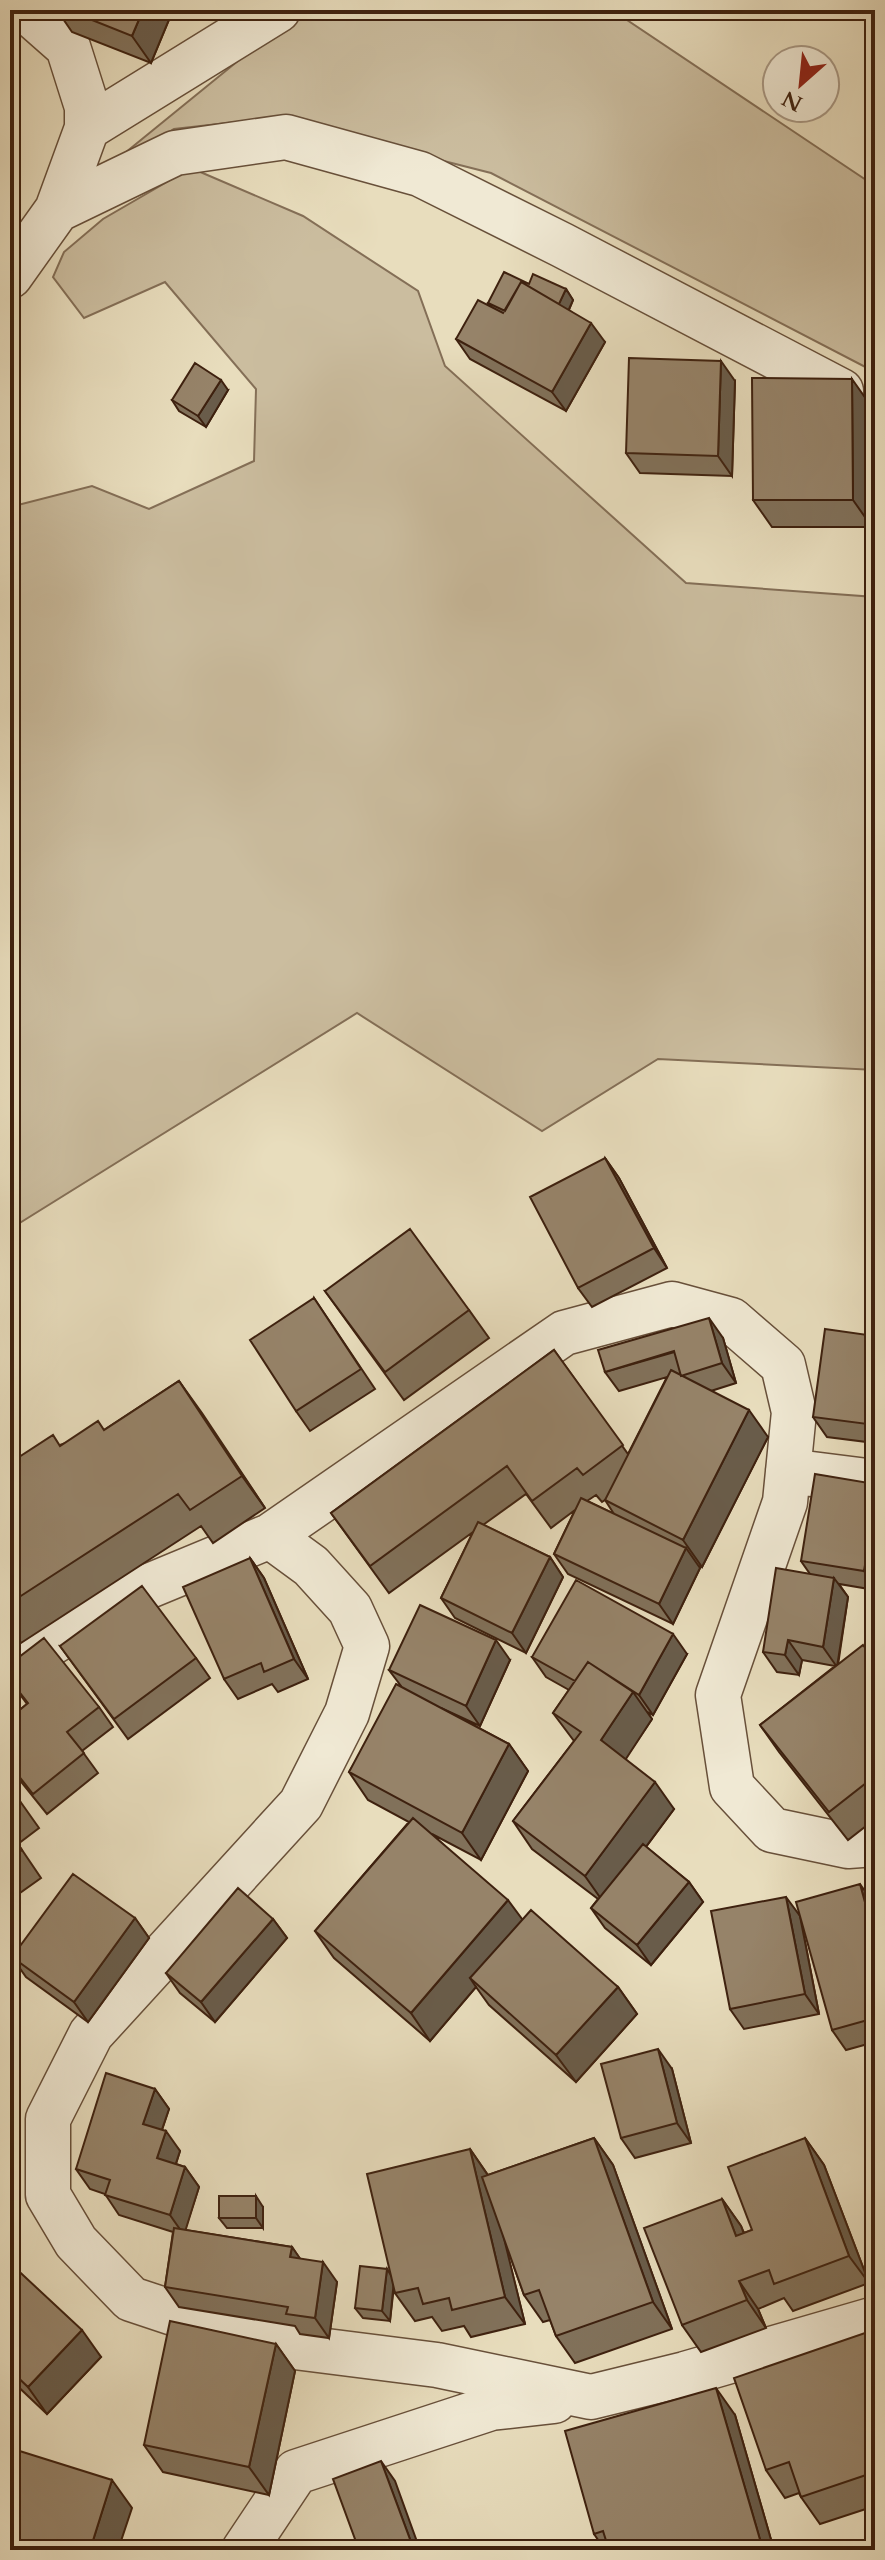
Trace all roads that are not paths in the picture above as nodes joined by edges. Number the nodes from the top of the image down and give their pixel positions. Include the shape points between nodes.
1 (26, 10) edge
2 (278, 10) edge
3 (87, 128) junction
4 (57, 210) junction
5 (10, 276) edge
6 (841, 391) edge
7 (788, 1471) junction
8 (875, 1482) edge
9 (270, 1536) junction
10 (10, 1668) edge
11 (875, 1844) edge
12 (875, 2319) edge
13 (591, 2397) junction
14 (244, 2550) edge

1 - 3 street via 68,47 87,107
2 - 3 street
3 - 4 street
4 - 5 street
4 - 6 street via 175,153 286,137 420,174
7 - 8 street
7 - 9 street via 794,1412 783,1365 731,1320 672,1304 564,1333
7 - 11 street via 785,1502 718,1695 732,1787 772,1830 848,1846
9 - 10 street via 137,1591
9 - 13 street via 311,1566 350,1609 367,1646 347,1713 301,1804 91,2034 48,2119 48,2195 76,2242 131,2299 263,2343 437,2365
12 - 13 street
13 - 14 street via 491,2408 296,2472

